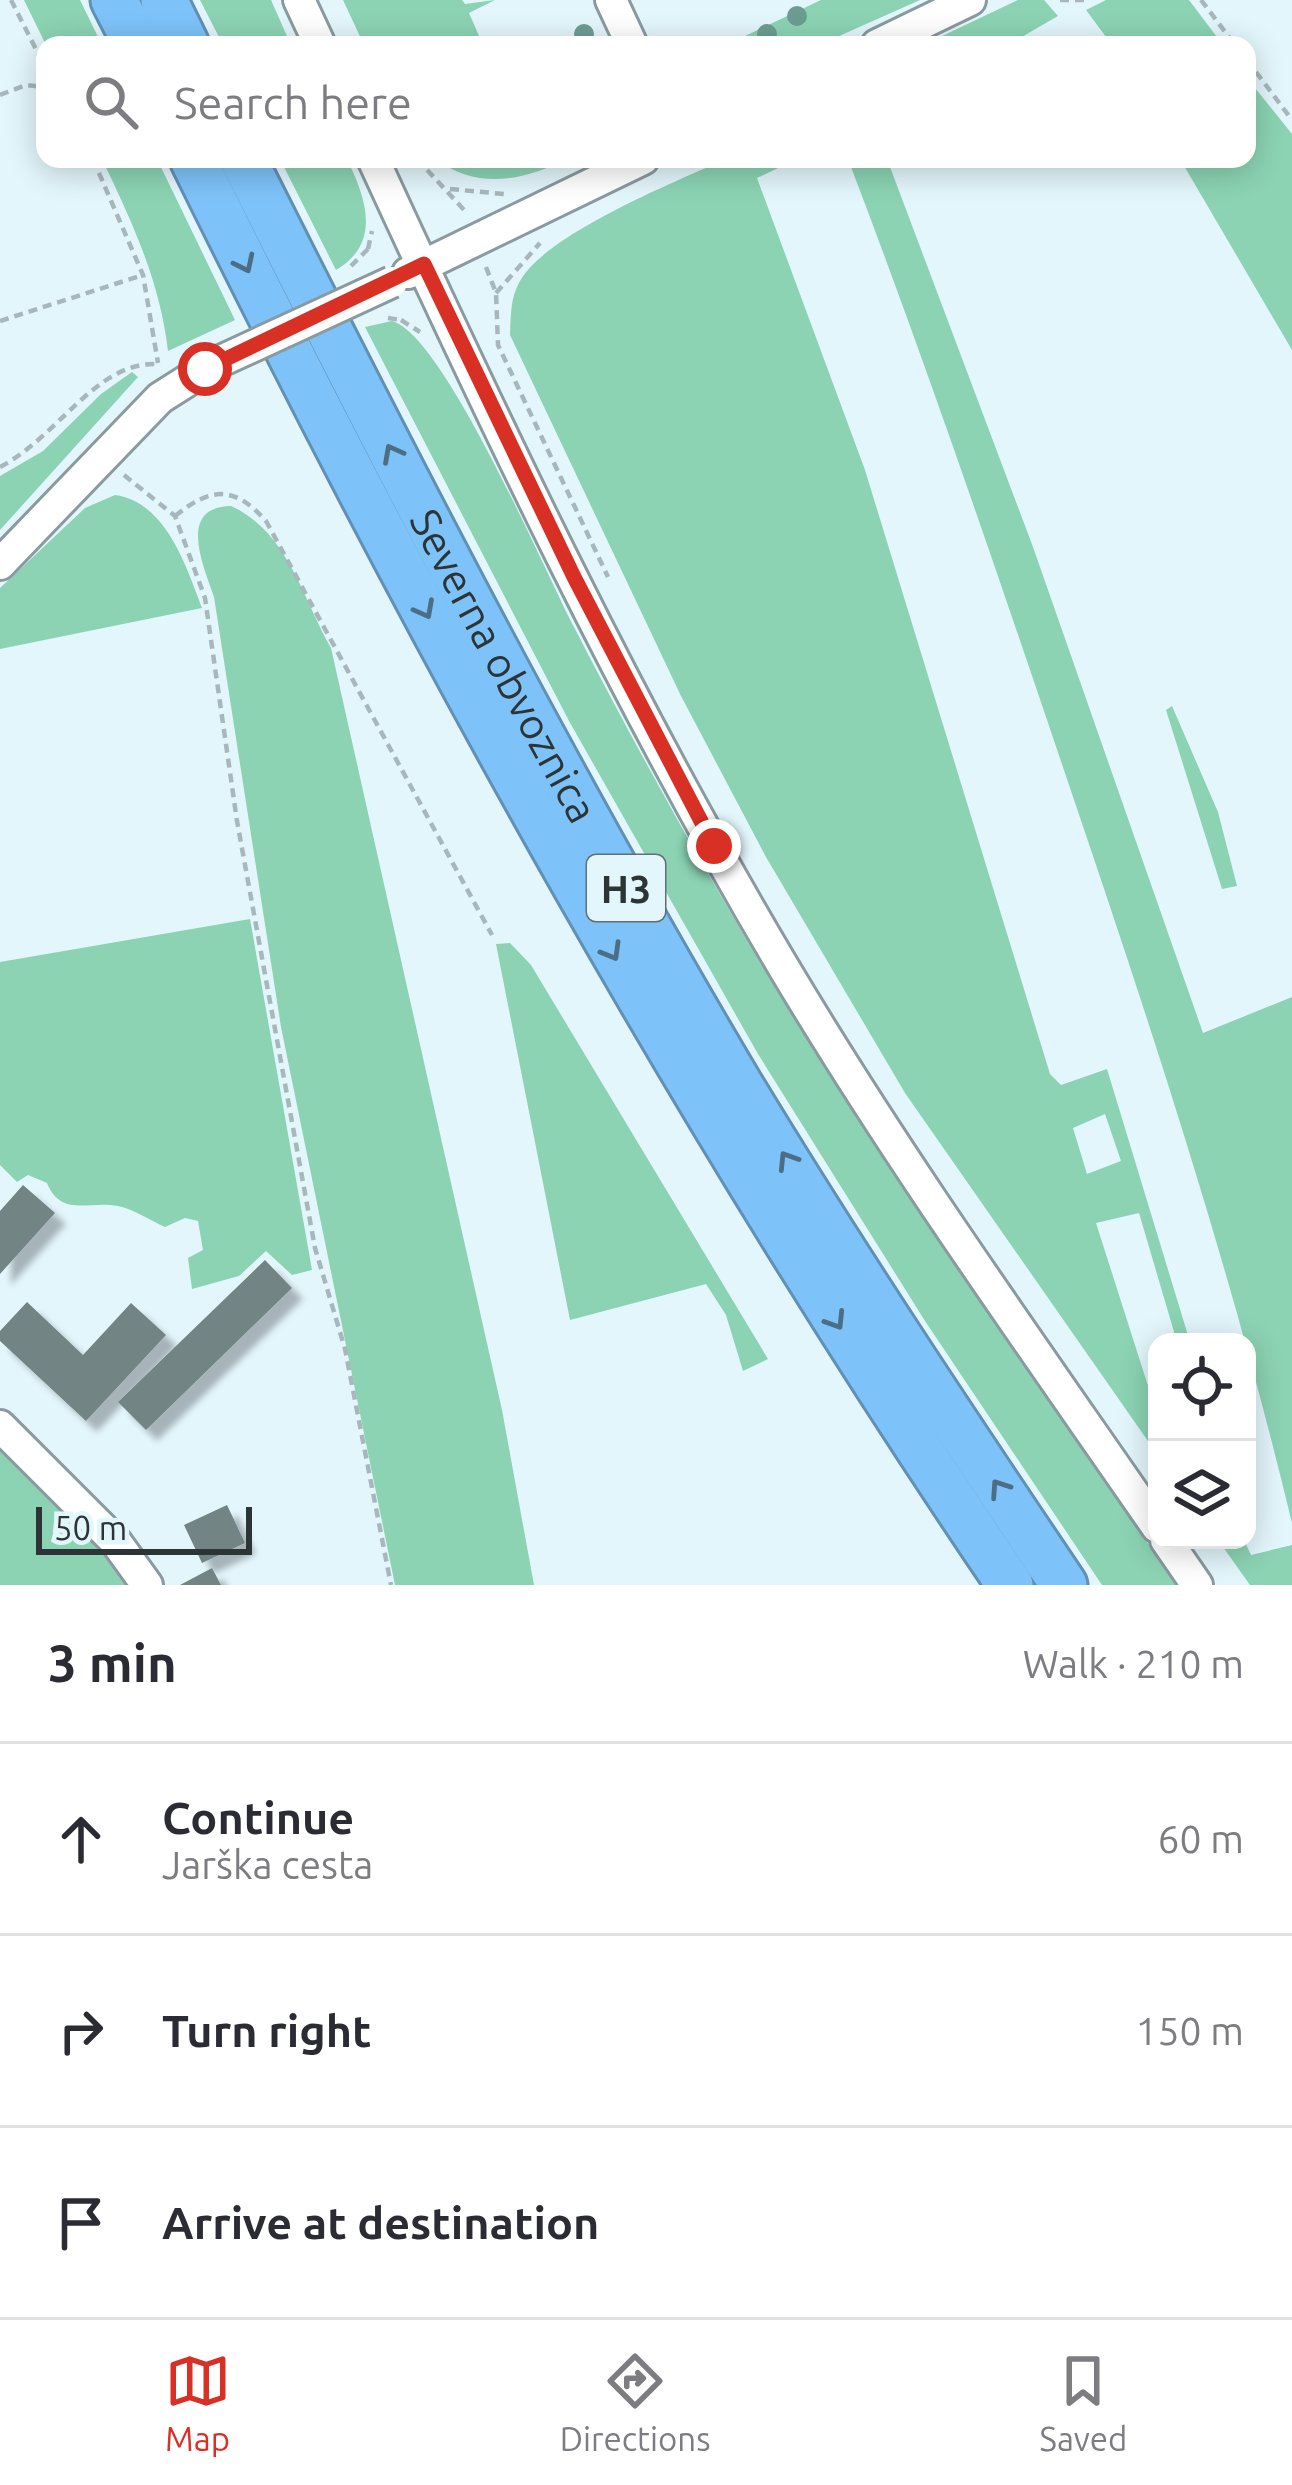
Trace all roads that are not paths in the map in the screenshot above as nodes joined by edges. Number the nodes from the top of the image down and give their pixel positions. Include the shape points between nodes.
1 (114, 0) edge
2 (164, 0) edge
3 (299, 0) edge
4 (611, 0) edge
5 (970, 0) edge
6 (132, 36) edge
7 (182, 36) edge
8 (316, 36) edge
9 (628, 36) edge
10 (896, 36) edge
11 (197, 168) edge
12 (248, 168) edge
13 (377, 168) edge
14 (625, 168) edge
15 (424, 264) junction
16 (0, 564) edge
17 (0, 1426) edge
18 (1148, 1514) edge
19 (1172, 1549) edge
20 (147, 1585) edge
21 (1010, 1585) edge
22 (1064, 1585) edge
23 (1196, 1585) edge

1 - 6 highway
2 - 7 highway
3 - 8 street
4 - 9 street
5 - 10 street
11 -> 21 highway, Severna obvoznica / H3 via 296,368 655,1028
22 -> 12 highway, Severna obvoznica / H3 via 872,1294 630,896
13 - 15 street
14 - 15 street
15 - 16 street, bridge via 173,386
15 - 18 street via 651,729 783,966 915,1176
17 - 20 street
19 - 23 street

